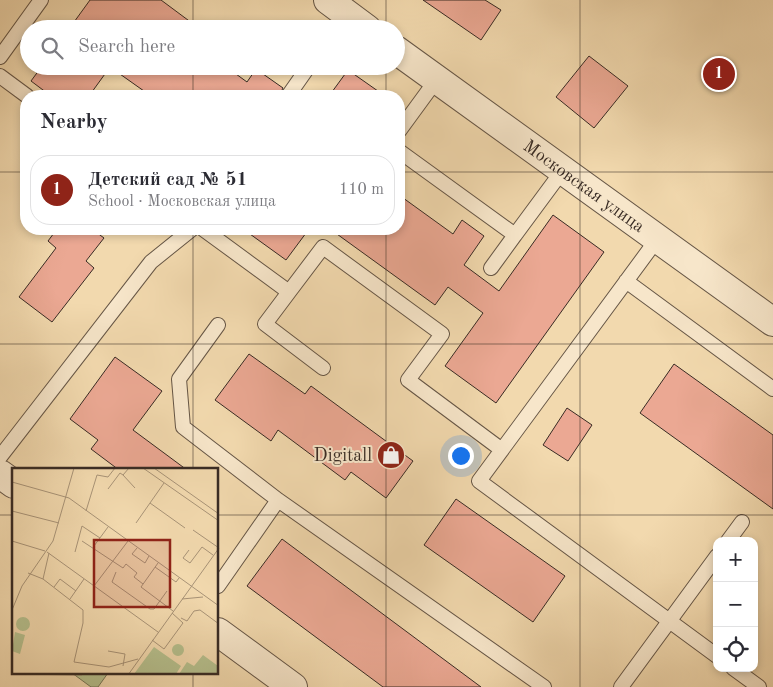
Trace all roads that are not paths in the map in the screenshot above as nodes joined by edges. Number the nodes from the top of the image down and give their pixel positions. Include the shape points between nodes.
1 (41, 0) edge
2 (336, 14) edge
3 (27, 20) edge
4 (349, 20) edge
5 (20, 29) edge
6 (405, 56) edge
7 (0, 57) edge
8 (303, 75) edge
9 (0, 76) edge
10 (437, 79) junction
11 (292, 90) edge
12 (20, 91) edge
13 (405, 123) edge
14 (405, 155) edge
15 (563, 170) junction
16 (185, 235) edge
17 (211, 235) edge
18 (515, 235) junction
19 (658, 238) junction
20 (491, 268) dead end
21 (626, 281) junction
22 (289, 292) junction
23 (773, 322) edge
24 (218, 325) dead end
25 (323, 368) dead end
26 (773, 389) edge
27 (502, 450) junction
28 (0, 457) edge
29 (0, 474) edge
30 (12, 483) edge
31 (278, 500) junction
32 (742, 522) dead end
33 (731, 537) edge
34 (713, 561) edge
35 (219, 585) edge
36 (669, 621) junction
37 (219, 633) edge
38 (713, 653) edge
39 (738, 672) edge
40 (293, 687) edge
41 (544, 687) edge
42 (621, 687) edge
43 (759, 687) edge

1 - 3 lane
2 - 4 street
5 - 7 lane
6 - 10 street, Московская улица
8 - 11 lane
9 - 12 lane
10 - 13 lane
10 - 15 street, Московская улица
14 - 18 lane
15 - 18 lane
15 - 19 street, Московская улица
16 - 28 lane via 151,262
17 - 22 lane
18 - 20 lane
19 - 21 lane
19 - 23 street, Московская улица
21 - 26 lane
21 - 27 lane
22 - 25 lane via 265,324
22 - 27 lane via 323,247 442,334 408,380
24 - 31 lane via 179,379 183,427
27 - 36 lane via 478,481
29 - 30 street
31 - 35 lane
31 - 41 lane
32 - 33 lane
34 - 36 lane
36 - 38 lane
36 - 42 lane
37 - 40 street
39 - 43 lane

